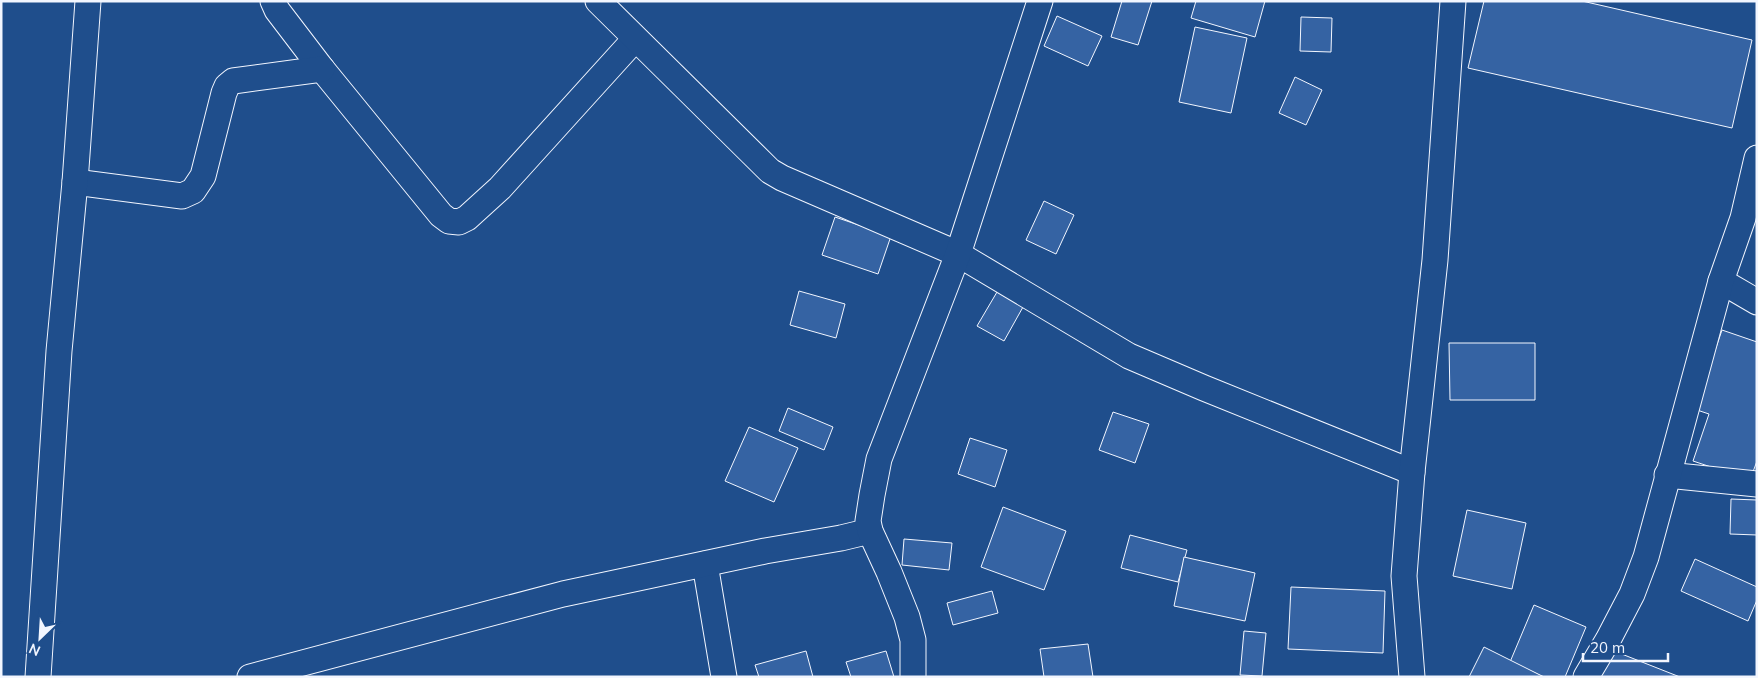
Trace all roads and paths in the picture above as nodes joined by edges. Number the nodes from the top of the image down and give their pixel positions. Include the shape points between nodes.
1 (88, 1) edge
2 (274, 1) edge
3 (598, 1) edge
4 (1040, 1) edge
5 (1453, 1) edge
6 (635, 39) junction
7 (322, 69) junction
8 (1757, 158) edge
9 (75, 182) junction
10 (958, 254) junction
11 (1721, 281) junction
12 (1757, 302) edge
13 (1412, 472) junction
14 (1667, 475) junction
15 (1757, 484) edge
16 (870, 531) junction
17 (705, 564) junction
18 (257, 676) edge
19 (38, 677) edge
20 (724, 677) edge
21 (913, 677) edge
22 (1412, 677) edge
23 (1586, 677) edge

1 - 9 street
2 - 7 street via 277,10
3 - 6 street
4 - 10 street
5 - 13 street via 1435,260
6 - 7 street via 500,188 468,218 459,222 449,221 441,215
6 - 10 street via 770,171
7 - 9 street via 233,81 227,86 204,176 193,191 182,196
8 - 11 street via 1743,218
9 - 19 street via 59,351
10 - 13 street via 1129,356
10 - 16 street via 879,459 869,512
11 - 12 street
11 - 14 street
13 - 22 street via 1404,576
14 - 15 street
14 - 23 street via 1646,557 1632,594
16 - 17 street
16 - 21 street via 907,617 913,640
17 - 18 street via 563,594
17 - 20 street

